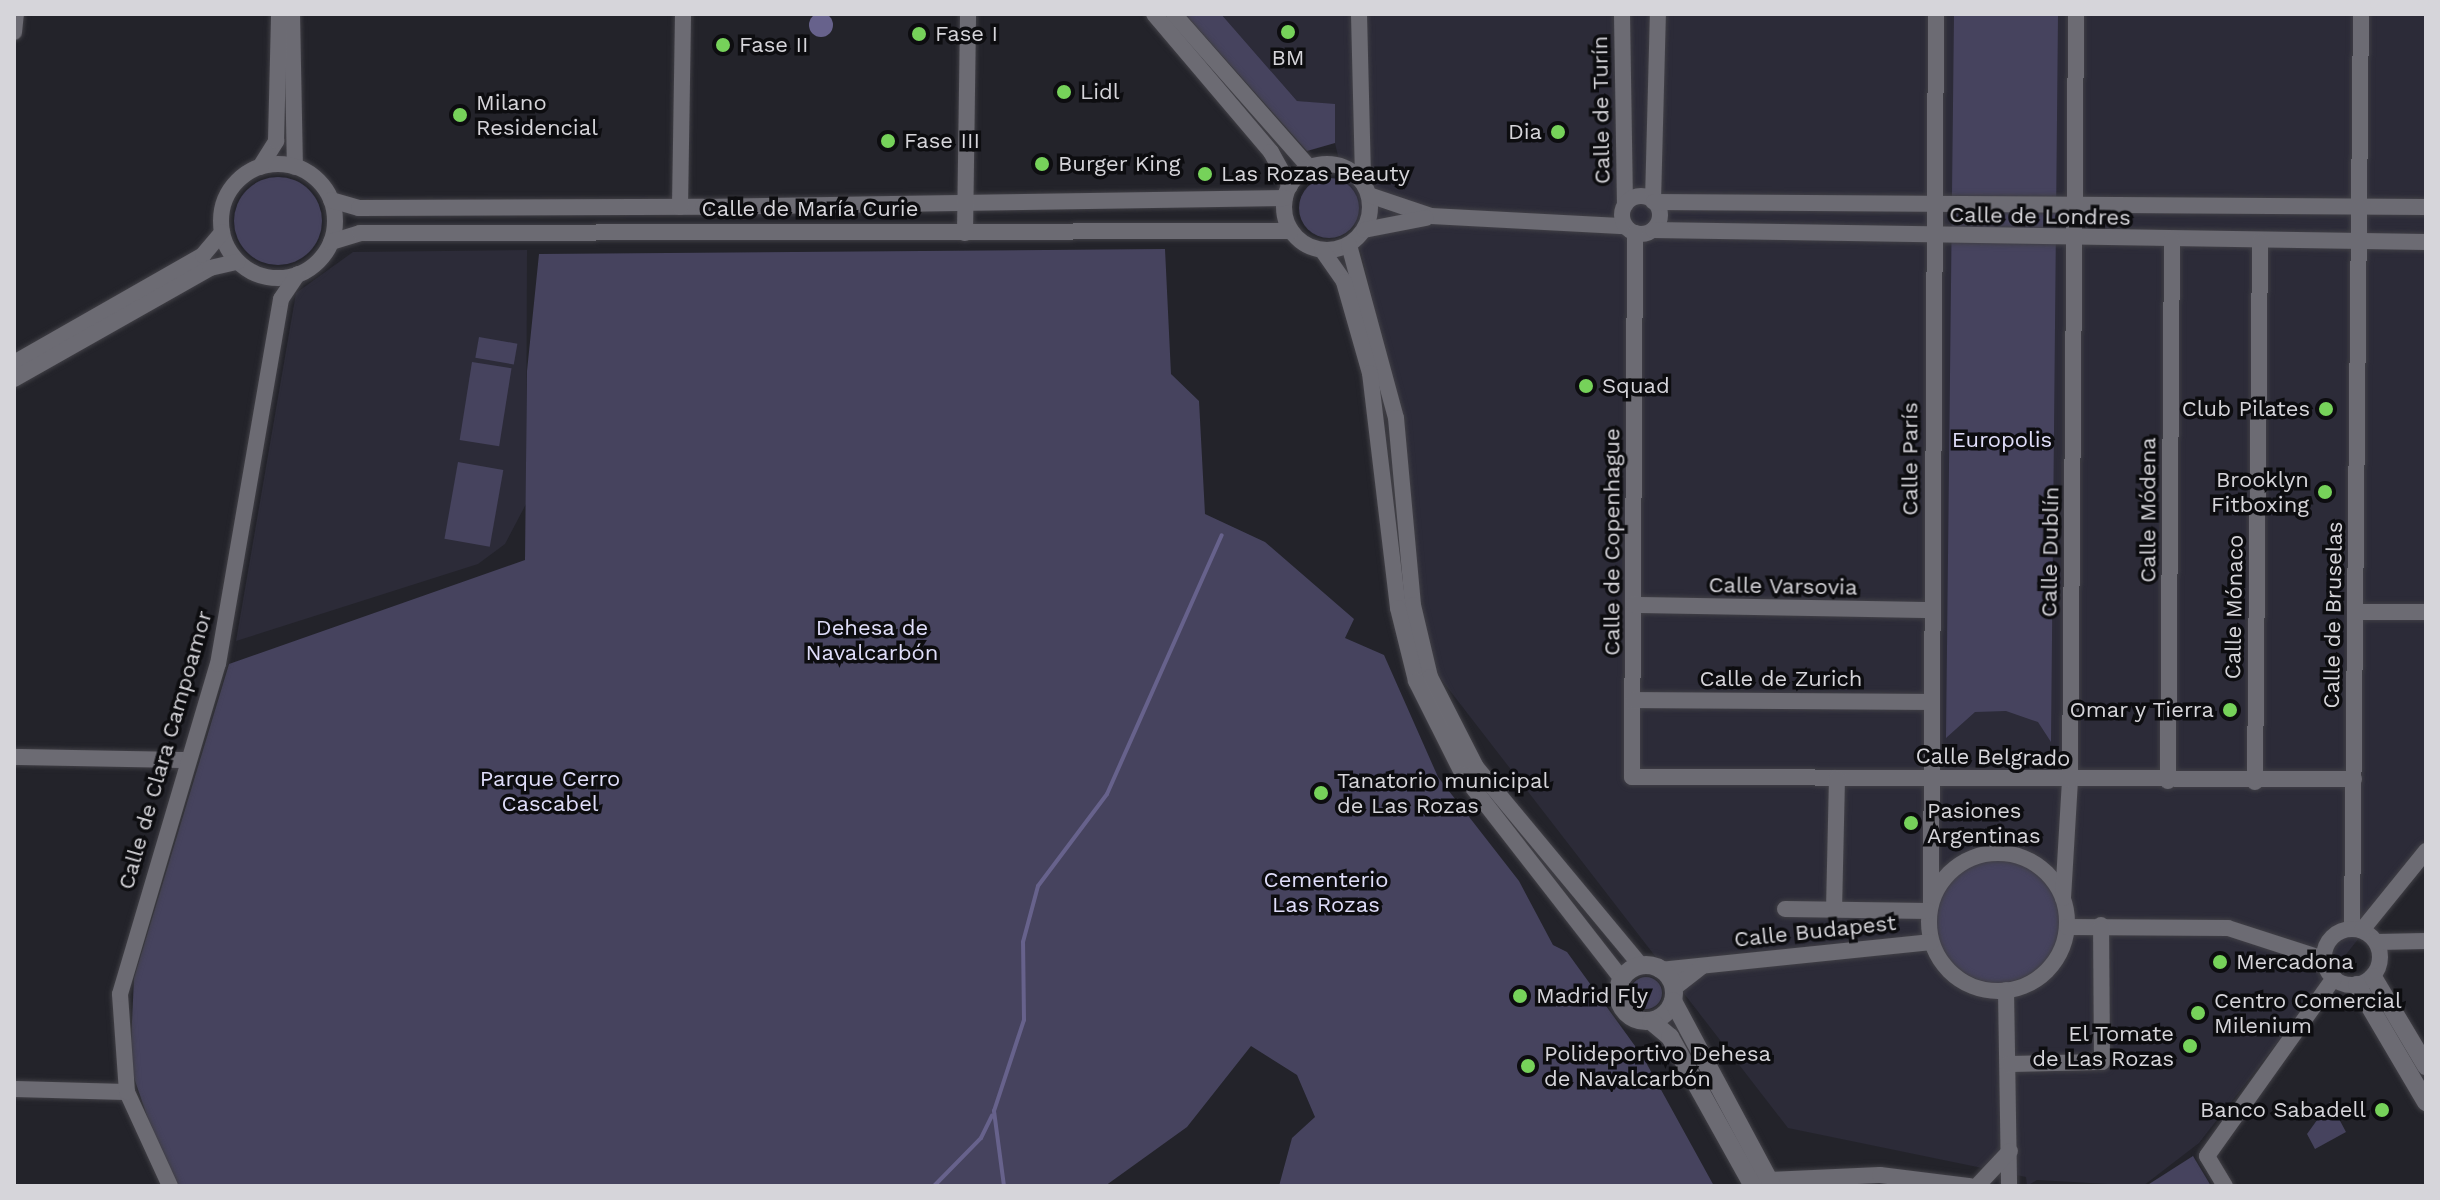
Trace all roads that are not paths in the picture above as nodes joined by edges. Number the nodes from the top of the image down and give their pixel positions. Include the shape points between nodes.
1 (16, 14) edge
2 (279, 14) edge
3 (292, 14) edge
4 (683, 14) edge
5 (968, 14) edge
6 (1154, 14) edge
7 (1174, 14) edge
8 (1359, 14) edge
9 (1622, 14) edge
10 (1658, 14) edge
11 (1936, 14) edge
12 (2076, 14) edge
13 (2361, 14) edge
14 (14, 32) edge
15 (1359, 127) junction
16 (1332, 164) junction
17 (260, 167) junction
18 (295, 167) junction
19 (1310, 168) junction
20 (1366, 189) junction
21 (1287, 192) junction
22 (331, 200) junction
23 (1654, 202) junction
24 (1934, 202) junction
25 (2074, 203) junction
26 (964, 204) junction
27 (1624, 206) junction
28 (2359, 206) junction
29 (680, 207) junction
30 (2426, 207) edge
31 (1431, 216) junction
32 (1587, 219) junction
33 (1364, 230) junction
34 (1291, 231) junction
35 (1640, 231) junction
36 (222, 232) junction
37 (965, 233) junction
38 (1934, 237) junction
39 (2074, 238) junction
40 (2172, 240) junction
41 (2260, 241) junction
42 (331, 242) junction
43 (2359, 242) junction
44 (2426, 242) edge
45 (1349, 245) junction
46 (1322, 250) junction
47 (237, 262) junction
48 (298, 274) junction
49 (265, 277) junction
50 (281, 299) junction
51 (14, 363) edge
52 (14, 379) edge
53 (1634, 605) junction
54 (1931, 610) junction
55 (2355, 612) junction
56 (2426, 612) edge
57 (1633, 700) junction
58 (1929, 702) junction
59 (14, 757) edge
60 (187, 760) junction
61 (1632, 777) joint
62 (1837, 778) junction
63 (1928, 778) junction
64 (2354, 779) junction
65 (2070, 780) junction
66 (2168, 781) junction
67 (2255, 782) junction
68 (2426, 851) edge
69 (2063, 898) junction
70 (1930, 907) junction
71 (1785, 909) dead end
72 (1834, 910) junction
73 (2101, 925) junction
74 (2067, 927) junction
75 (2357, 929) junction
76 (2426, 941) edge
77 (1932, 942) junction
78 (2377, 942) junction
79 (2324, 959) junction
80 (1703, 965) junction
81 (1651, 968) junction
82 (2334, 978) junction
83 (1622, 979) junction
84 (2365, 981) junction
85 (2006, 990) junction
86 (1673, 995) junction
87 (1651, 1021) junction
88 (2008, 1064) junction
89 (2426, 1066) edge
90 (14, 1089) edge
91 (127, 1092) junction
92 (2426, 1102) edge
93 (2010, 1151) junction
94 (1910, 1182) edge
95 (1765, 1184) edge
96 (170, 1186) edge
97 (1970, 1186) edge
98 (1977, 1186) edge
99 (2009, 1186) edge
100 (2225, 1186) edge

1 - 14 street
2 - 17 street via 276,141
3 - 18 street
4 - 29 street
5 - 26 street
6 - 21 street via 1271,152
7 - 19 street
8 - 15 street
9 - 27 street, Calle de Turín
10 - 23 street
11 - 24 street, Calle París
12 - 25 street, Calle Dublín
13 - 28 street, Calle de Bruselas
15 - 16 street
15 - 20 street
16 - 19 street
16 - 20 street
17 - 18 street
17 - 36 street via 225,200
18 - 22 street
19 - 21 street
20 - 31 street
20 - 33 street
21 - 26 street, Calle de María Curie
21 - 34 street
22 - 29 street, Calle de María Curie via 359,208
22 - 42 street
23 - 24 street, Calle de Londres
23 - 27 street, Calle de Londres via 1635,197
23 - 35 street via 1660,216
24 - 25 street, Calle de Londres
24 - 38 street, Calle París
25 - 28 street, Calle de Londres
25 - 39 street, Calle Dublín
26 - 29 street, Calle de María Curie
26 - 37 street
27 - 32 street
27 - 35 street, Calle de Turín
28 - 30 street, Calle de Londres
28 - 43 street, Calle de Bruselas
31 - 32 street
31 - 33 street
32 - 35 street, Calle de Londres
33 - 45 street
34 - 37 street, Calle de María Curie
34 - 46 street
35 - 38 street, Calle de Londres
35 - 53 street, Calle de Copenhague
36 - 47 street
36 - 51 street via 203,255
37 - 42 street, Calle de María Curie via 360,233
38 - 39 street, Calle de Londres
38 - 54 street, Calle París
39 - 40 street, Calle de Londres
39 - 65 street, Calle Dublín
40 - 41 street, Calle de Londres
40 - 66 street, Calle Módena
41 - 43 street, Calle de Londres
41 - 67 street, Calle Mónaco
42 - 48 street
43 - 44 street, Calle de Londres
43 - 55 street, Calle de Bruselas
45 - 46 street
45 - 81 street via 1396,418 1413,605 1430,677 1476,767
46 - 83 street via 1344,282 1373,389 1398,608 1416,681 1463,775
47 - 49 street
47 - 52 street via 210,268
48 - 49 street
48 - 50 street, Calle de Clara Campoamor
49 - 50 street
50 - 60 street, Calle de Clara Campoamor via 237,572
53 - 54 street, Calle Varsovia
53 - 57 street, Calle de Copenhague
54 - 58 street, Calle París
55 - 56 street
55 - 64 street, Calle de Bruselas
57 - 58 street, Calle de Zurich
57 - 61 street, Calle de Copenhague
58 - 63 street, Calle París
59 - 60 street
60 - 91 street, Calle de Clara Campoamor via 126,960 119,1016
61 - 62 street, Calle Belgrado
62 - 63 street, Calle Belgrado
62 - 72 street
63 - 65 street, Calle Belgrado
63 - 70 street, Calle París
64 - 67 street, Calle Belgrado
64 - 75 street, Calle de Bruselas
65 - 66 street, Calle Belgrado
65 - 69 street, Calle Dublín
66 - 67 street, Calle Belgrado
68 - 75 street
69 - 70 street via 2040,867 1985,854 1951,871
69 - 74 street
70 - 72 street
70 - 77 street
71 - 72 street
73 - 74 street
73 - 79 street via 2228,928
73 - 88 street via 2102,1062
74 - 85 street via 2047,970
75 - 78 street
75 - 79 street via 2331,938
76 - 78 street
77 - 80 street, Calle Budapest
77 - 85 street via 1960,979
78 - 84 street via 2381,960
79 - 82 street
80 - 81 street, Calle Budapest
80 - 86 street
81 - 83 street
81 - 86 street
82 - 84 street
82 - 100 street via 2207,1156
83 - 87 street via 1622,1008
84 - 89 street
84 - 92 street
85 - 88 street
86 - 87 street
86 - 95 street
87 - 95 street via 1679,1050
88 - 93 street
90 - 91 street
91 - 96 street, Calle de Clara Campoamor
93 - 98 street
93 - 99 street
94 - 95 street via 1783,1174
94 - 97 street

